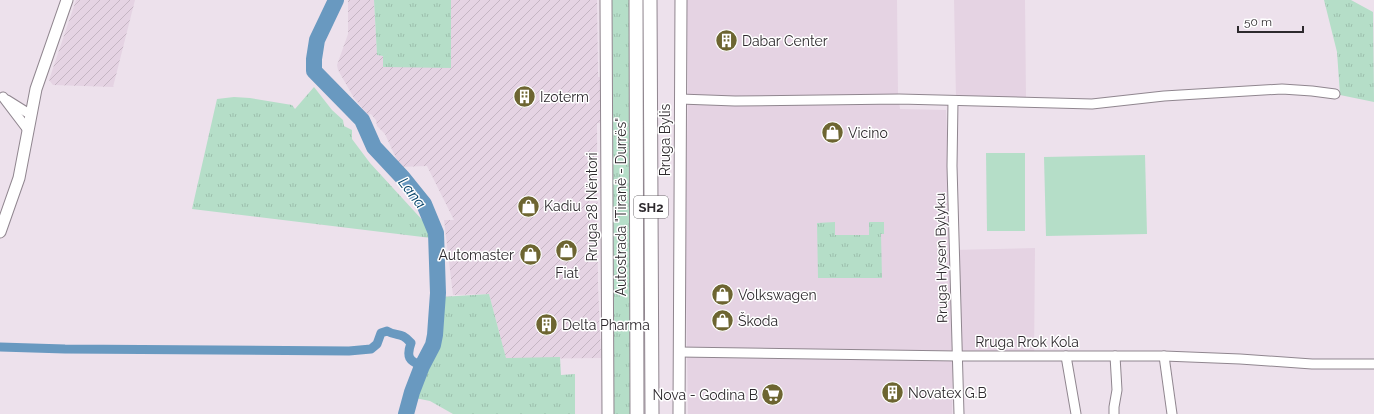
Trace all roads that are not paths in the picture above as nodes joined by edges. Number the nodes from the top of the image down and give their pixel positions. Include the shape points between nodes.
1 (67, 0) edge
2 (606, 0) edge
3 (636, 0) edge
4 (650, 0) edge
5 (681, 0) edge
6 (1335, 94) dead end
7 (1, 96) edge
8 (680, 99) junction
9 (953, 101) junction
10 (31, 115) junction
11 (28, 130) junction
12 (0, 232) edge
13 (679, 352) junction
14 (957, 356) junction
15 (1066, 356) junction
16 (1115, 356) junction
17 (1164, 356) junction
18 (1374, 364) edge
19 (608, 414) edge
20 (637, 414) edge
21 (652, 414) edge
22 (679, 414) edge
23 (959, 414) edge
24 (1076, 414) edge
25 (1114, 414) edge
26 (1172, 414) edge

1 - 10 main road via 37,85
2 - 19 main road, Rruga 28 Nëntori
3 - 20 highway, Autostrada "Tiranë - Durrës" / SH2
4 - 21 highway, SH2
5 - 8 main road, Rruga Bylis
6 - 9 street via 1282,89 1164,96 1092,104
7 - 10 street
7 - 11 street
8 - 9 street
8 - 13 main road, Rruga Bylis
9 - 14 street, Rruga Hysen Bylyku
10 - 11 main road
11 - 12 main road via 19,178
13 - 14 street, Rruga Rrok Kola
13 - 22 main road, Rruga Bylis
14 - 15 street, Rruga Rrok Kola
14 - 23 street, Rruga Hysen Bylyku
15 - 16 street, Rruga Rrok Kola
15 - 24 street
16 - 17 street, Rruga Rrok Kola
16 - 25 street via 1117,390
17 - 18 street, Rruga Rrok Kola via 1312,364
17 - 26 street

